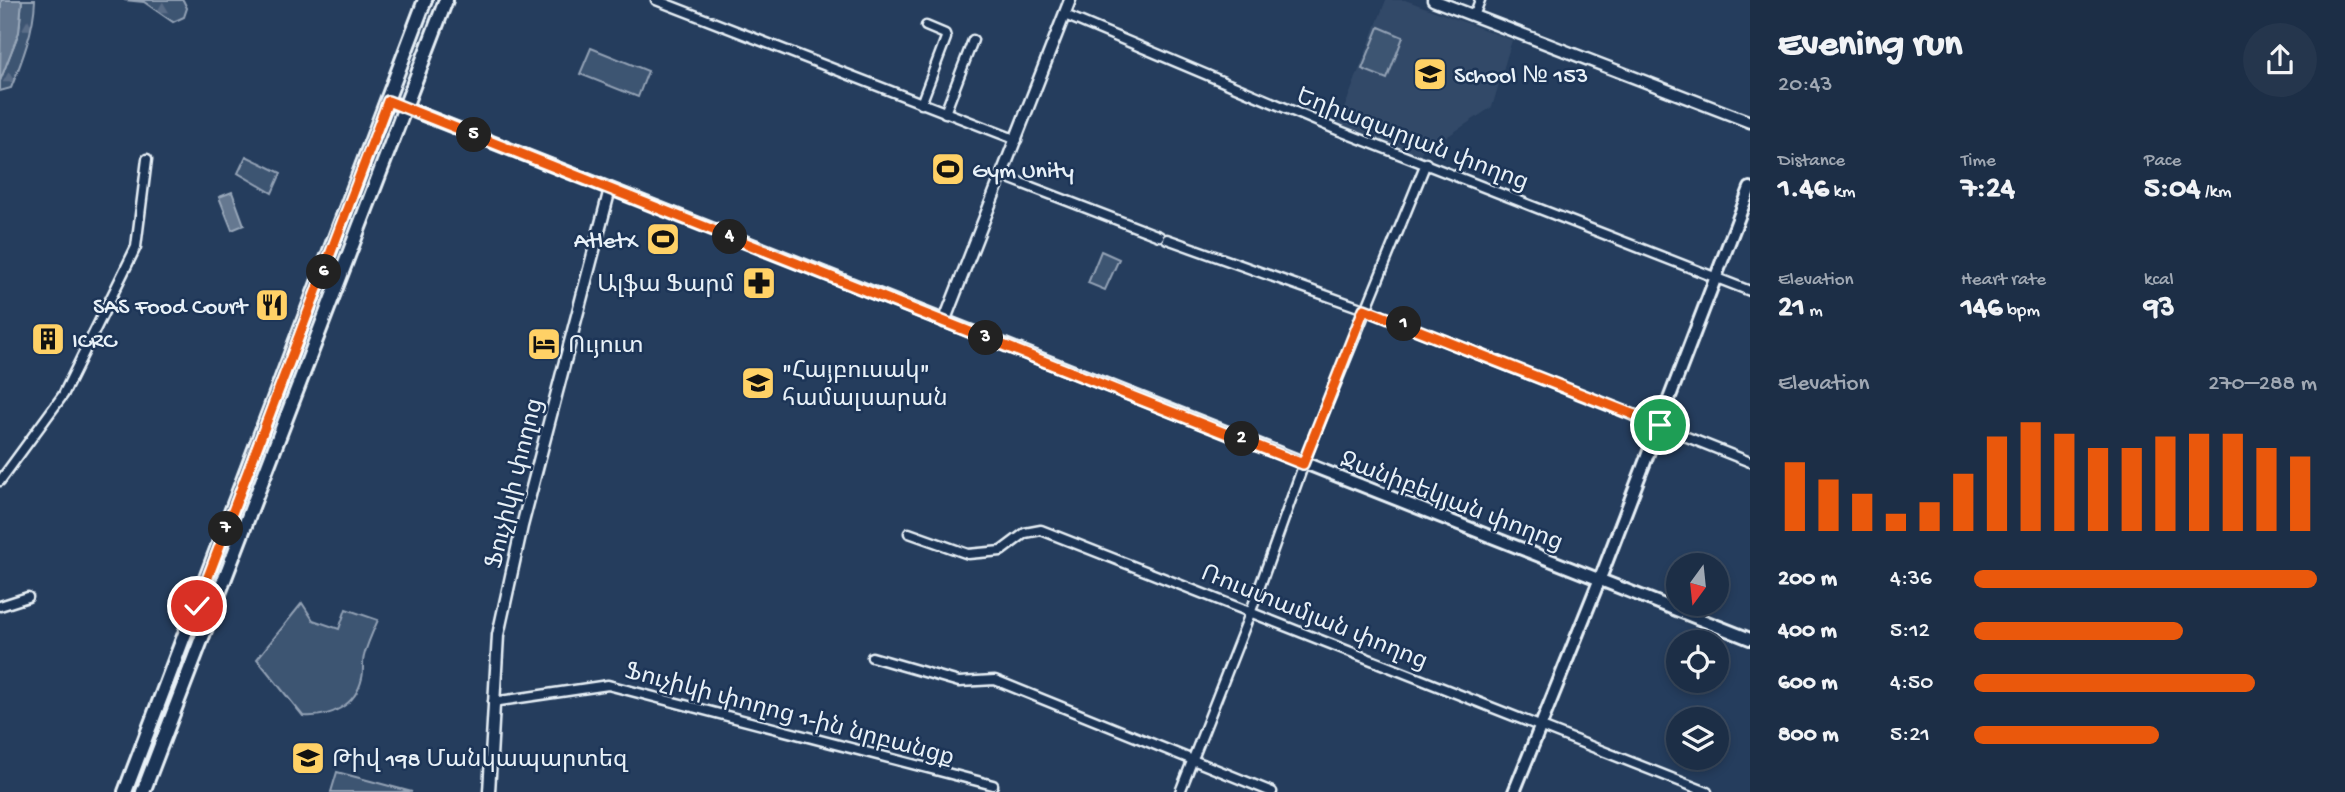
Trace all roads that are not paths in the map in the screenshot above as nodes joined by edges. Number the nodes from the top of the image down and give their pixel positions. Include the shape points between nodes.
1 (425, 0) edge
2 (446, 0) edge
3 (656, 0) edge
4 (1070, 0) edge
5 (1433, 0) edge
6 (1480, 0) edge
7 (1065, 15) junction
8 (1474, 16) junction
9 (926, 26) dead end
10 (973, 40) dead end
11 (388, 101) junction
12 (921, 104) junction
13 (405, 108) junction
14 (945, 113) junction
15 (1750, 122) edge
16 (1017, 141) junction
17 (147, 159) dead end
18 (1426, 163) junction
19 (1003, 176) junction
20 (1750, 188) edge
21 (610, 189) junction
22 (344, 218) junction
23 (361, 225) junction
24 (1717, 278) junction
25 (1750, 291) edge
26 (1364, 309) junction
27 (944, 321) junction
28 (1660, 425) junction
29 (259, 443) junction
30 (275, 448) junction
31 (1750, 461) edge
32 (1303, 464) junction
33 (0, 481) edge
34 (909, 533) dead end
35 (1600, 580) junction
36 (27, 597) dead end
37 (0, 606) edge
38 (1251, 611) junction
39 (1750, 639) edge
40 (872, 657) dead end
41 (494, 702) junction
42 (1540, 727) junction
43 (1194, 760) junction
44 (993, 785) dead end
45 (125, 792) edge
46 (143, 792) edge
47 (489, 792) edge
48 (1180, 792) edge
49 (1272, 792) edge
50 (1514, 792) edge
51 (1707, 792) edge

1 - 11 main road
2 - 13 main road
3 - 12 street
4 - 7 street
5 - 8 street
6 - 8 street
7 - 16 street
7 - 18 street, Եղիազարյան փողոց
8 - 15 street
9 - 12 street via 946,38
10 - 14 street
11 - 13 main road, Ջանիբեկյան փողոց
11 - 22 main road
12 - 14 street
13 - 21 main road, Ջանիբեկյան փողոց
13 - 23 main road
14 - 16 street
16 - 19 street
17 - 33 street via 136,247 63,396
18 - 24 street, Եղիազարյան փողոց
18 - 26 street
19 - 26 street
19 - 27 street
20 - 24 main road
21 - 27 main road, Ջանիբեկյան փողոց
21 - 41 street, Ֆուչիկի փողոց via 522,526 498,635
22 - 23 main road via 355,216
22 - 29 main road
23 - 30 main road
24 - 25 street, Եղիազարյան փողոց
24 - 28 main road
26 - 28 street
26 - 32 street
27 - 32 main road, Ջանիբեկյան փողոց
28 - 31 street
28 - 35 main road
29 - 30 main road via 264,450
29 - 45 main road
30 - 46 main road
32 - 35 main road, Ջանիբեկյան փողոց
32 - 38 street
34 - 38 street, Ռուստամյան փողոց via 962,554 1001,551 1025,533 1041,530
35 - 39 main road, Ջանիբեկյան փողոց
35 - 42 main road
36 - 37 street
38 - 42 street, Ռուստամյան փողոց
38 - 43 street
40 - 43 street via 959,682 995,680
41 - 44 street, Ֆուչիկի փողոց 1-ին նրբանցք via 608,685
41 - 47 street, Ֆուչիկի փողոց
42 - 50 main road
42 - 51 street, Ռուստամյան փողոց
43 - 48 street
43 - 49 street

